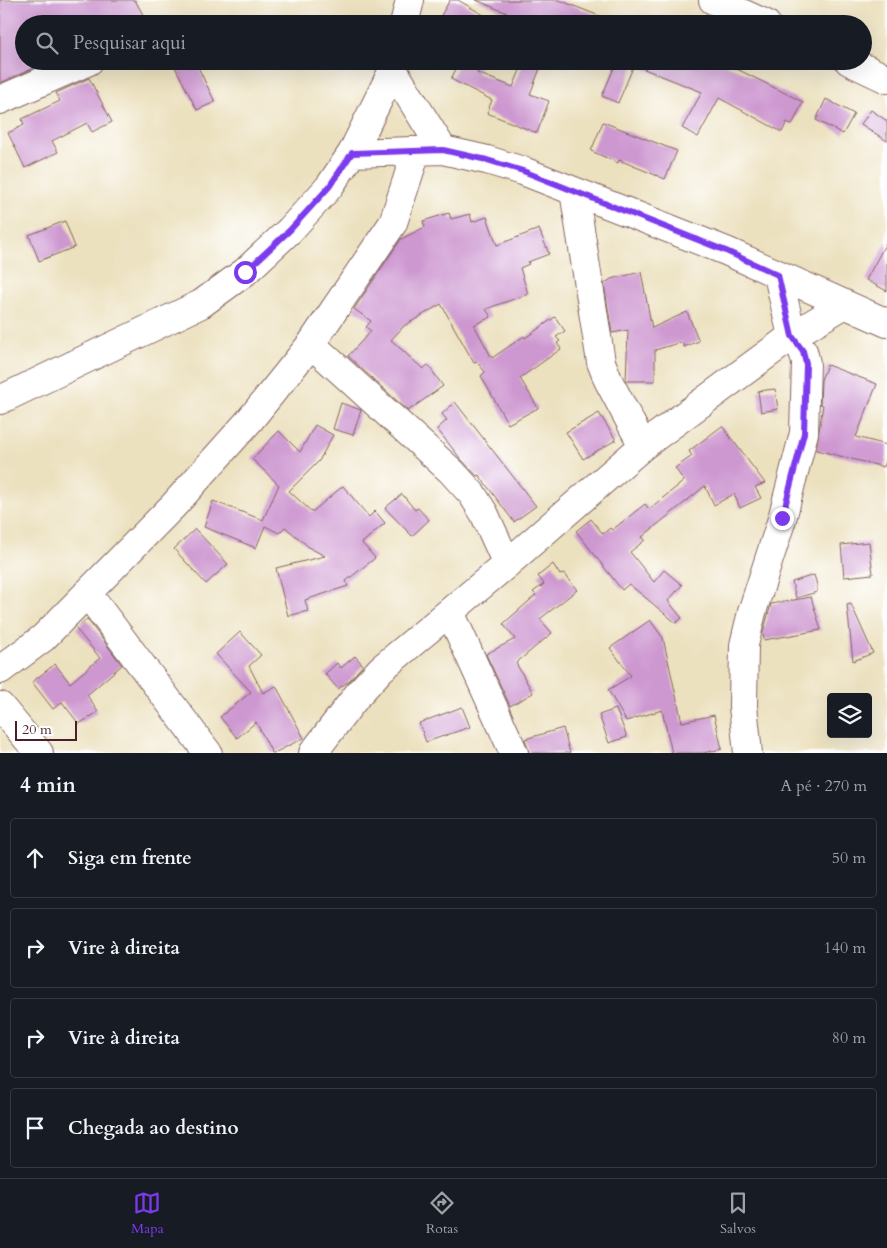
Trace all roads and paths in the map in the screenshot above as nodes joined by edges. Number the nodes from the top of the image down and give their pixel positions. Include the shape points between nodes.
1 (410, 0) edge
2 (713, 0) edge
3 (406, 15) edge
4 (746, 15) edge
5 (68, 70) edge
6 (392, 70) edge
7 (397, 70) edge
8 (869, 70) edge
9 (887, 78) edge
10 (0, 100) edge
11 (443, 150) junction
12 (416, 152) junction
13 (352, 153) junction
14 (574, 191) junction
15 (778, 275) junction
16 (845, 304) junction
17 (887, 323) edge
18 (792, 336) junction
19 (311, 344) junction
20 (0, 400) edge
21 (642, 446) junction
22 (507, 564) junction
23 (87, 593) junction
24 (450, 612) junction
25 (0, 670) edge
26 (0, 706) edge
27 (39, 753) edge
28 (208, 753) edge
29 (313, 753) edge
30 (514, 753) edge
31 (748, 753) edge

1 - 3 street
2 - 4 street
5 - 10 street
6 - 13 street
7 - 11 street
8 - 9 street
11 - 12 street
11 - 14 street via 523,171
12 - 13 street
12 - 19 street via 393,223
13 - 20 street via 329,187 290,230 230,283 200,304
14 - 15 street
14 - 21 street via 601,362
15 - 16 street
15 - 18 street
16 - 17 street
16 - 18 street
18 - 21 street
18 - 31 street via 803,351 806,363 804,433 744,645 743,706
19 - 22 street via 472,494
19 - 23 street via 249,421 174,505
21 - 22 street
22 - 24 street
23 - 25 street via 43,638
23 - 28 street
24 - 29 street via 381,669
24 - 30 street
26 - 27 street

